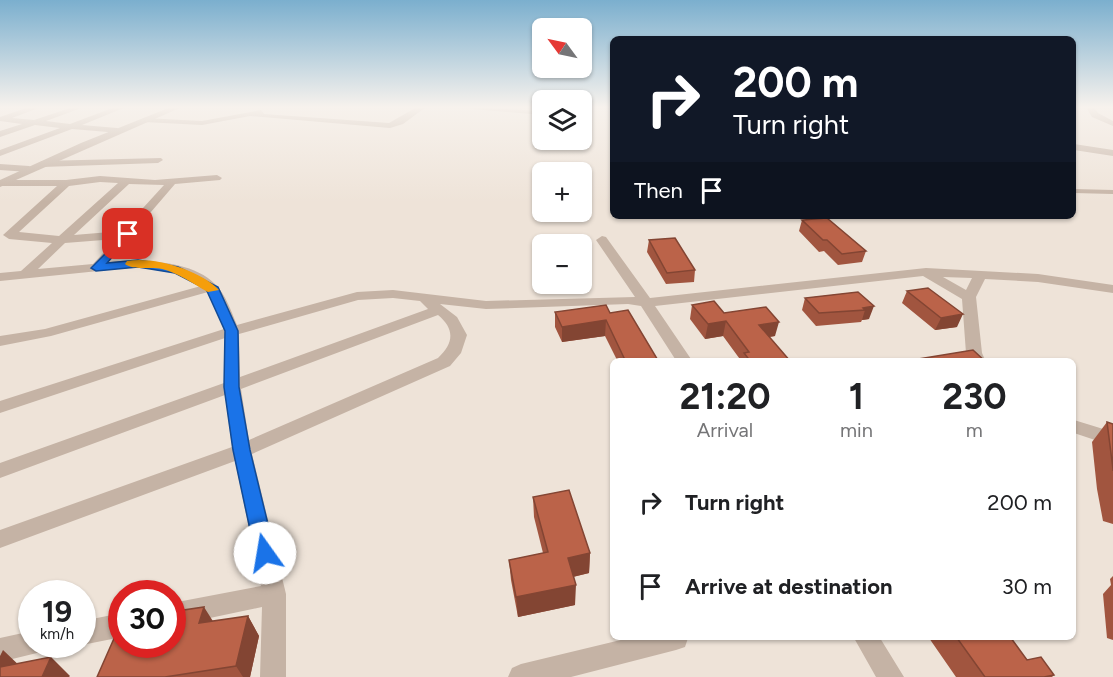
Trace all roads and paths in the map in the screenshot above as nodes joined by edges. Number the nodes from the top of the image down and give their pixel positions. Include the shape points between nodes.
1 (38, 139) edge
2 (100, 139) edge
3 (1076, 147) edge
4 (0, 153) edge
5 (1113, 153) edge
6 (158, 160) dead end
7 (42, 164) junction
8 (0, 167) edge
9 (29, 170) junction
10 (217, 178) dead end
11 (126, 181) junction
12 (173, 181) junction
13 (66, 183) junction
14 (1, 184) edge
15 (1076, 190) edge
16 (1113, 192) edge
17 (128, 234) junction
18 (62, 240) junction
19 (602, 240) dead end
20 (96, 268) junction
21 (926, 272) junction
22 (981, 274) junction
23 (24, 275) junction
24 (0, 277) edge
25 (212, 287) junction
26 (1113, 290) edge
27 (969, 297) junction
28 (415, 298) junction
29 (646, 303) junction
30 (441, 309) junction
31 (232, 331) junction
32 (0, 341) edge
33 (682, 358) edge
34 (976, 358) edge
35 (232, 387) junction
36 (0, 407) edge
37 (1076, 427) edge
38 (1113, 439) edge
39 (242, 450) junction
40 (0, 471) edge
41 (0, 539) edge
42 (274, 594) junction
43 (186, 612) edge
44 (668, 640) edge
45 (867, 640) edge
46 (18, 647) edge
47 (0, 650) edge
48 (273, 677) edge
49 (521, 677) edge
50 (891, 677) edge

1 - 4 street
2 - 7 street
3 - 5 street
6 - 7 street
7 - 9 street
8 - 9 street
9 - 14 street
10 - 12 street
11 - 12 street
11 - 13 street
11 - 18 street
12 - 17 street
13 - 14 street
13 - 18 street via 9,235
15 - 16 lane
17 - 18 street
17 - 20 street
18 - 23 street
19 - 29 street
20 - 23 street
20 - 25 street via 138,263 160,265
21 - 22 street
21 - 27 street
21 - 29 street
22 - 26 street
22 - 27 street
23 - 24 street
25 - 31 street
25 - 32 street via 46,333
27 - 34 street
28 - 29 street via 486,305 628,300
28 - 30 street
28 - 31 street via 377,293 357,296
29 - 33 street
30 - 35 street
30 - 39 street via 456,322 460,339 457,351 444,362
31 - 35 street
31 - 36 street
35 - 39 street
35 - 40 street
37 - 38 street
39 - 41 street
39 - 42 street
42 - 43 street
42 - 48 street
44 - 49 street
45 - 50 street
46 - 47 street

